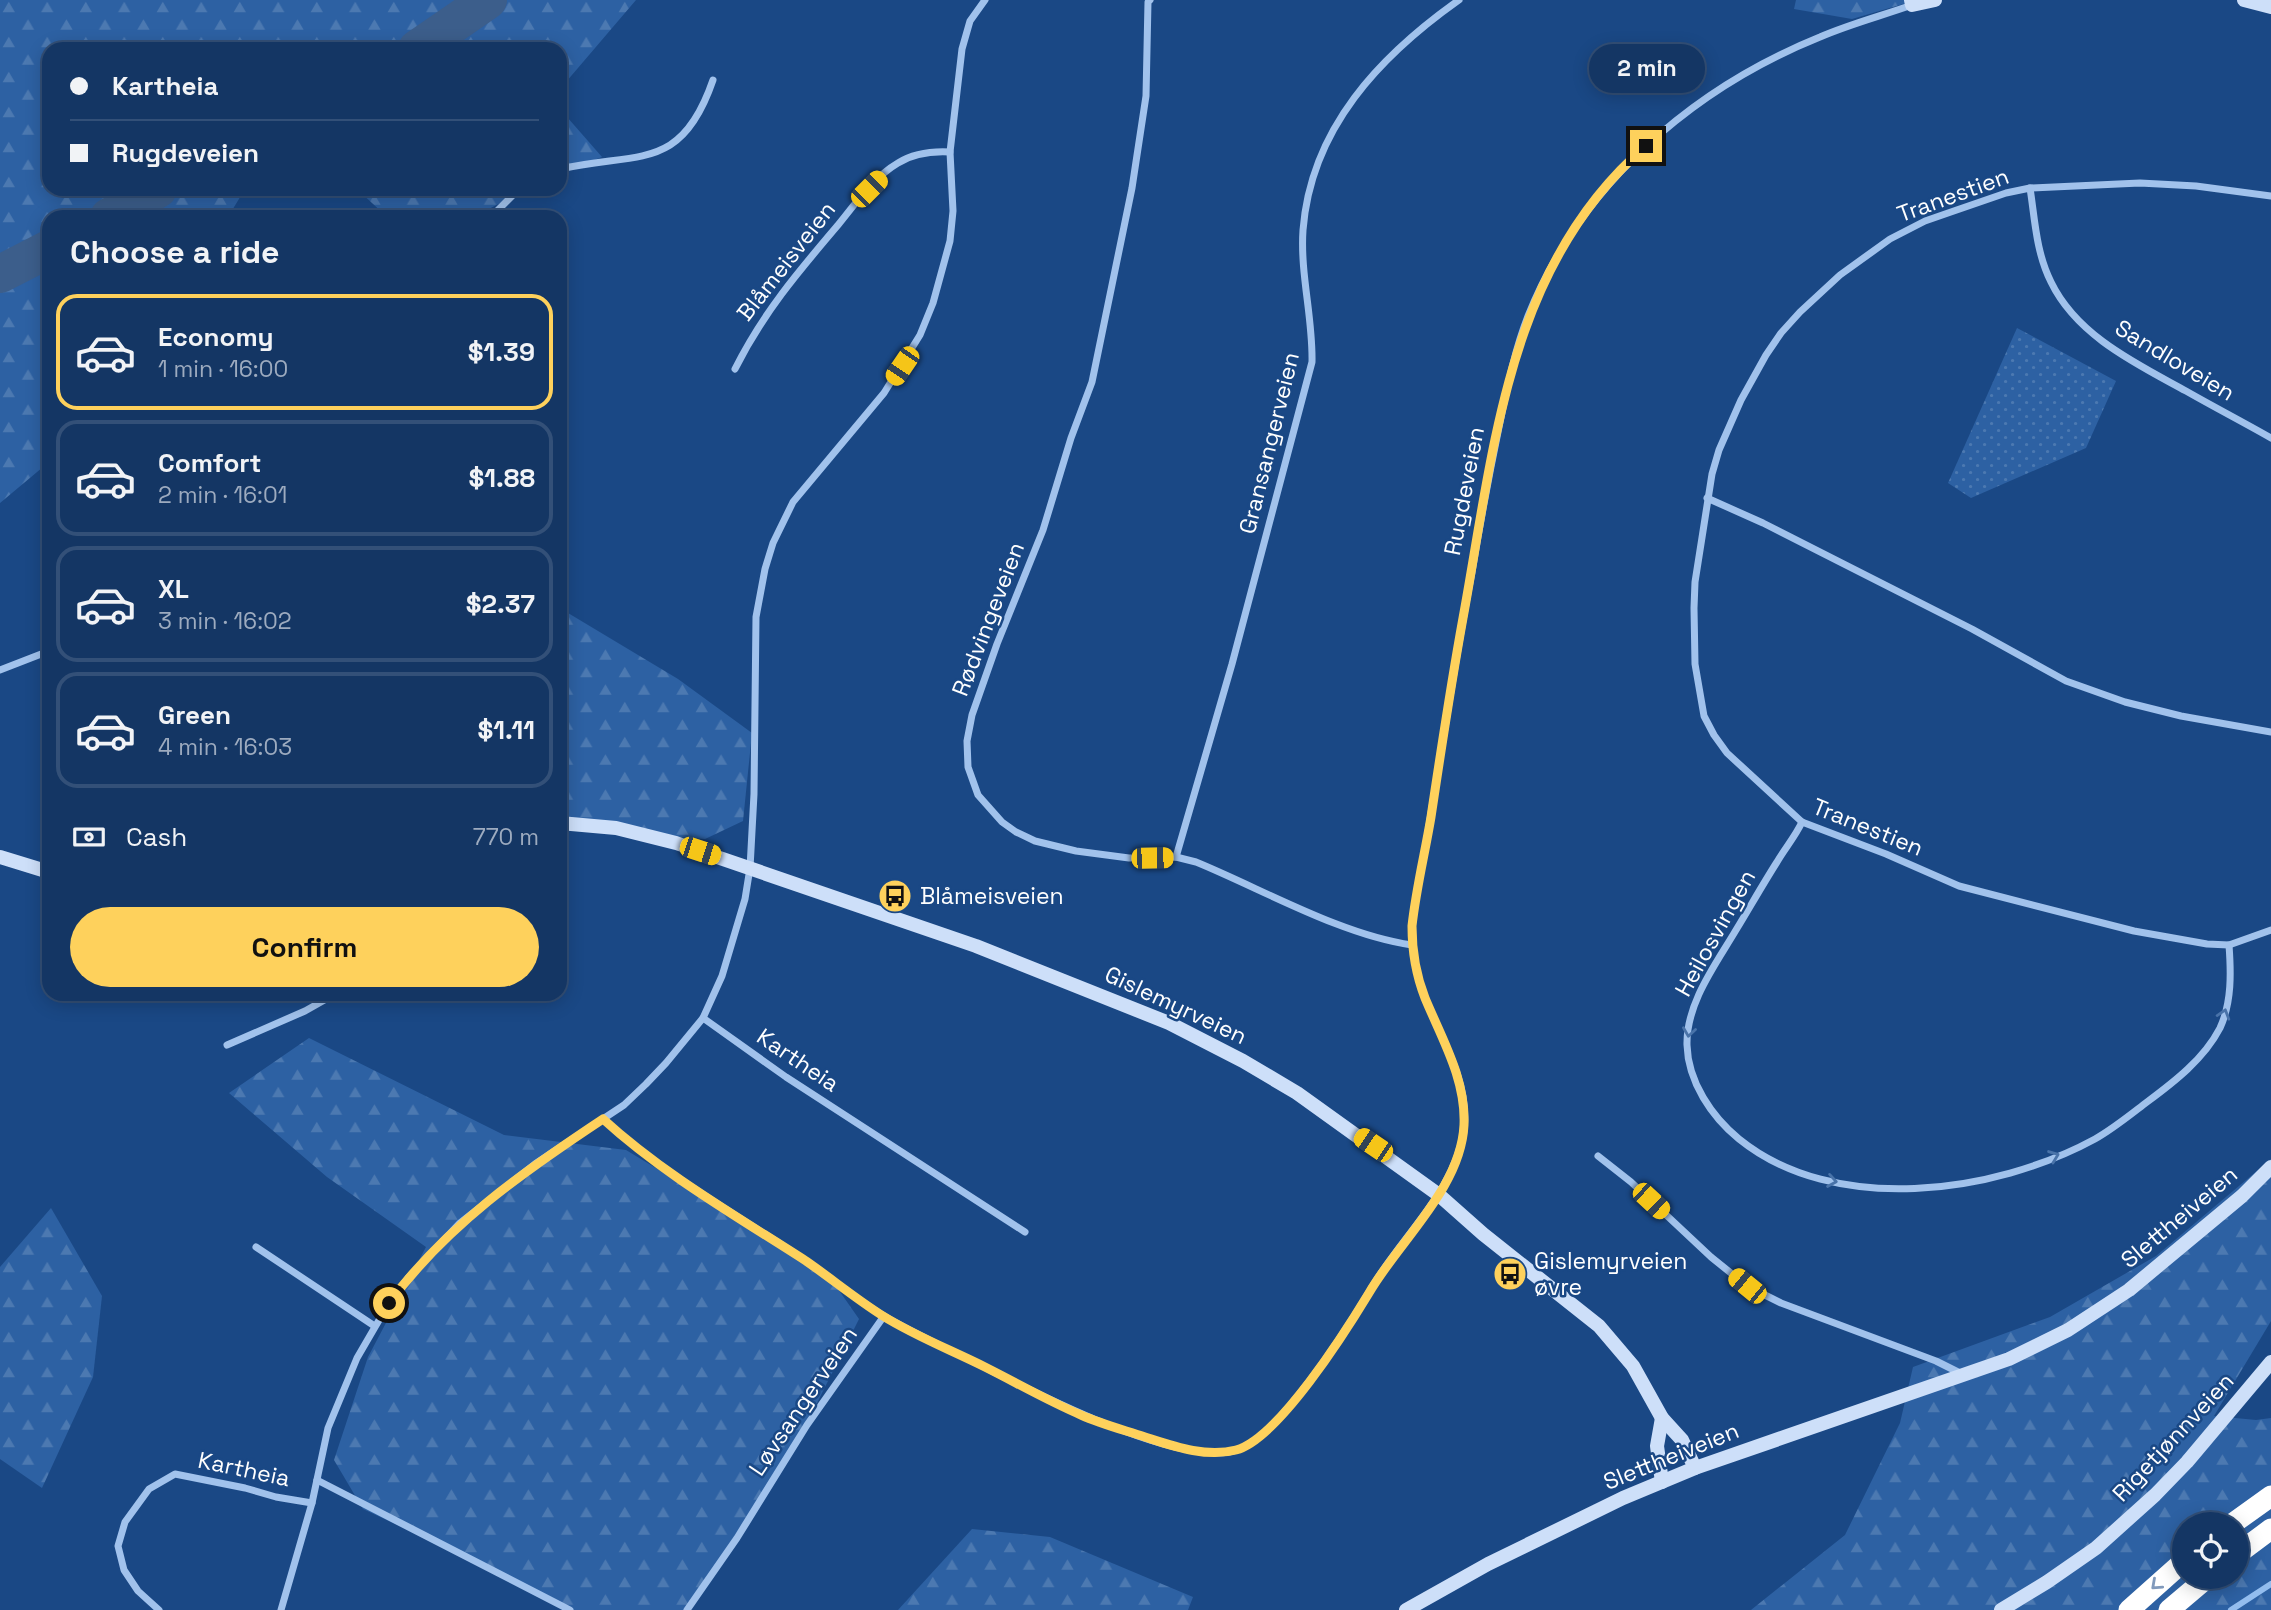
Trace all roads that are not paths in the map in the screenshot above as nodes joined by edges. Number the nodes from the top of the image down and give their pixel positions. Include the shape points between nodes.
1 (985, 0) edge
2 (1459, 0) edge
3 (1935, 0) edge
4 (2244, 0) edge
5 (1148, 1) edge
6 (1912, 3) edge
7 (2271, 6) edge
8 (713, 80) dead end
9 (950, 152) junction
10 (567, 168) edge
11 (2030, 188) junction
12 (512, 196) edge
13 (2271, 196) edge
14 (498, 210) edge
15 (735, 369) dead end
16 (2271, 438) edge
17 (1707, 498) junction
18 (42, 654) edge
19 (0, 670) edge
20 (2271, 732) edge
21 (1802, 822) junction
22 (567, 824) edge
23 (1176, 857) junction
24 (0, 858) edge
25 (750, 868) junction
26 (42, 870) edge
27 (2271, 930) edge
28 (1412, 945) junction
29 (2229, 945) junction
30 (323, 1001) edge
31 (703, 1018) junction
32 (227, 1045) dead end
33 (603, 1119) junction
34 (1598, 1156) dead end
35 (2271, 1167) edge
36 (1439, 1195) junction
37 (1025, 1232) dead end
38 (256, 1247) dead end
39 (884, 1316) junction
40 (373, 1325) junction
41 (2271, 1362) edge
42 (1965, 1375) junction
43 (1662, 1418) junction
44 (1695, 1468) junction
45 (317, 1480) junction
46 (1662, 1482) junction
47 (2271, 1496) edge
48 (312, 1503) junction
49 (2249, 1512) edge
50 (2271, 1529) edge
51 (2249, 1545) edge
52 (2172, 1572) edge
53 (2194, 1589) edge
54 (159, 1610) edge
55 (281, 1610) edge
56 (570, 1610) edge
57 (687, 1610) edge
58 (1406, 1610) edge
59 (2001, 1610) edge
60 (2129, 1610) edge
61 (2169, 1610) edge

1 - 9 street via 970,21 962,49
2 - 23 street, Gransangerveien via 1389,55 1356,94 1330,137 1311,187 1303,231 1312,362
3 - 6 street, Rugdeveien
4 - 7 street
5 - 23 street, Rødvingeveien via 1144,109 1092,382 1043,530 972,715 967,741 968,767 978,794 1016,832 1076,851 1129,858
6 - 28 street, Rugdeveien via 1793,49 1698,104 1610,182 1552,265 1528,317 1499,429 1453,673 1414,908
8 - 10 street via 699,115 667,149
9 - 15 street, Blåmeisveien via 919,153 897,163 879,179 781,293
9 - 25 street via 950,241 920,335 884,393 793,502 772,543 756,617
11 - 13 street, Tranestien via 2140,183
11 - 16 street, Sandloveien via 2043,263 2074,315 2137,365
11 - 17 street, Tranestien via 1903,232 1840,275 1800,312 1766,355 1741,400 1719,450
12 - 14 street
17 - 20 street via 1961,623 2066,681 2180,716
17 - 21 street, Tranestien via 1694,608 1695,664 1704,716 1727,753
18 - 19 street
21 - 29 street, Tranestien via 1959,886 2134,931
21 -> 29 street, Heilosvingen via 1705,983 1689,1026 1687,1046 1705,1102 1731,1132 1769,1160 1812,1178 1894,1188 1954,1185 2010,1173 2094,1139 2161,1091 2204,1051 2226,1011
22 - 25 street, Gislemyrveien via 616,828
23 - 28 street, Rødvingeveien via 1334,922
24 - 26 street
25 - 31 street, Kartheia via 734,939
25 - 36 street, Gislemyrveien via 976,946 1168,1023 1297,1093
27 - 29 street, Tranestien
28 - 36 street, Rugdeveien via 1424,996 1453,1061 1463,1106 1458,1156
30 - 32 street
31 - 33 street, Kartheia via 646,1084
31 - 37 street, Kartheia
33 - 39 street via 621,1137
33 - 40 street, Kartheia via 535,1164 460,1223 408,1278
34 - 42 street via 1747,1286
35 - 42 street, Slettheiveien via 2108,1305 2021,1354
36 - 39 street, Løvsangerveien via 1301,1391 1259,1438 1240,1449 1219,1452 1173,1447 1085,1417
36 - 43 street, Gislemyrveien via 1599,1326 1633,1366
38 - 40 street
39 - 57 street, Løvsangerveien
40 - 45 street, Kartheia via 328,1428
41 - 59 street, Rigetjønnveien via 2155,1495 2096,1548
42 - 44 street, Slettheiveien
43 - 44 street, Gislemyrveien via 1682,1440
43 - 46 street via 1657,1446
44 - 46 street, Slettheiveien
45 - 48 street, Kartheia
45 - 56 street, Kartheia
46 - 58 street, Slettheiveien via 1488,1564
47 - 49 highway
48 - 54 street, Kartheia via 175,1474 149,1489 125,1522 118,1546 124,1570
48 - 55 street, Kartheia
50 - 51 highway
52 -> 60 highway
53 - 61 highway

